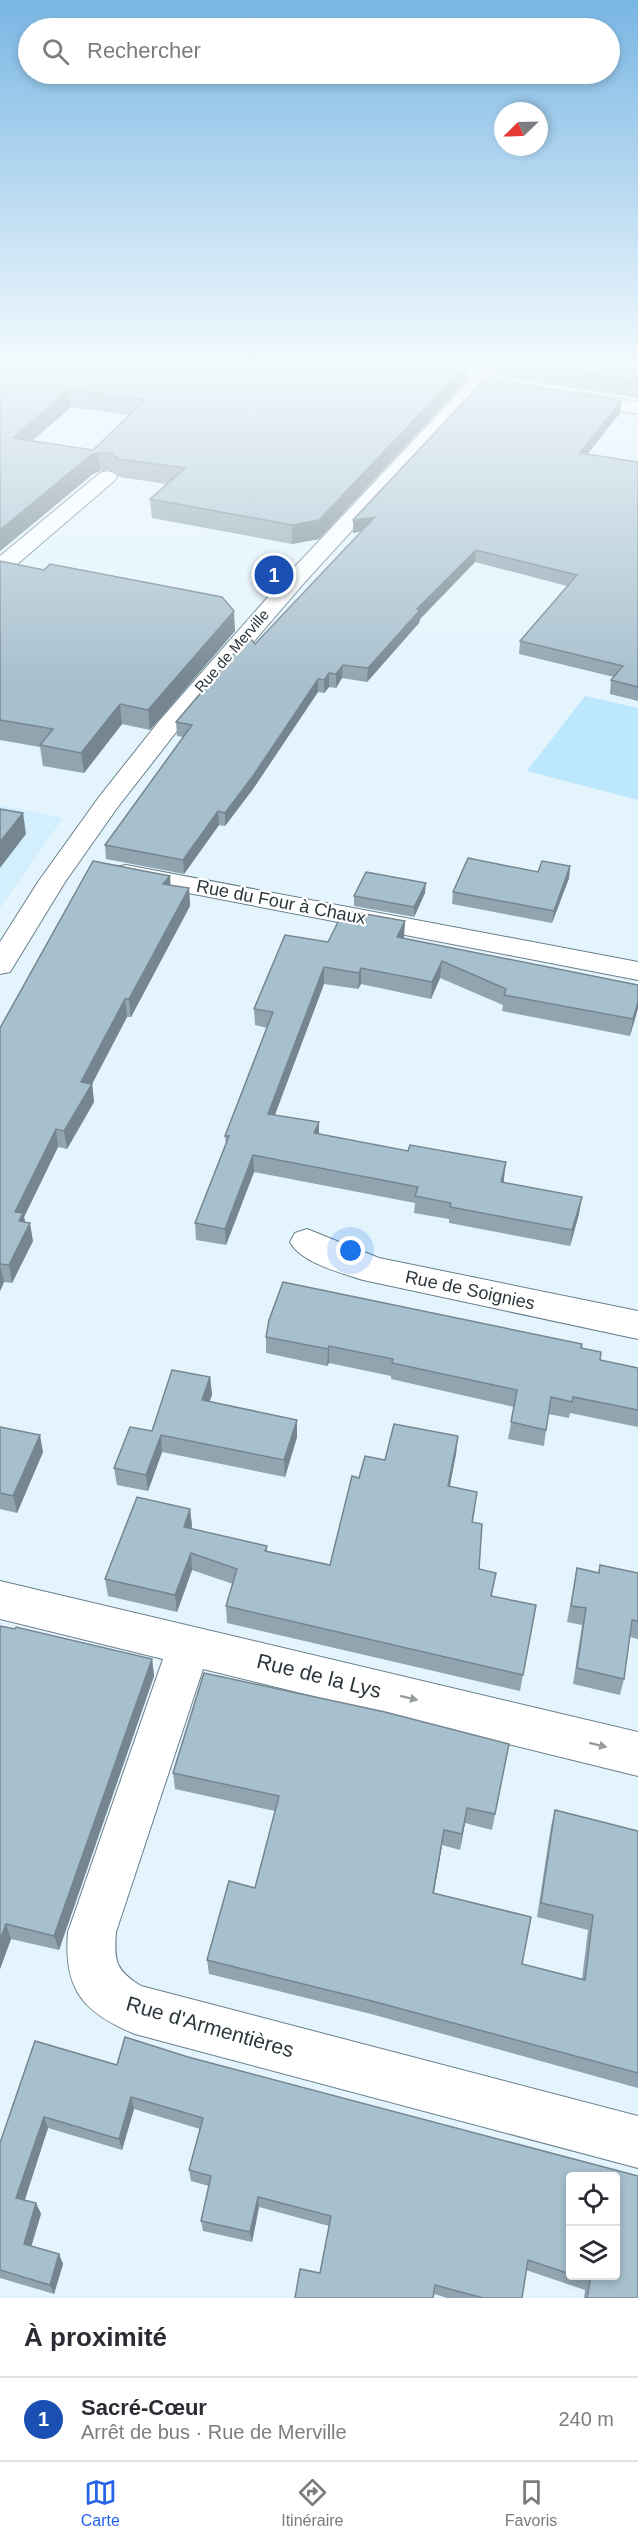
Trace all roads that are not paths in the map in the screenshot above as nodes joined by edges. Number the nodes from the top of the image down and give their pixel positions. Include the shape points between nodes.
1 (391, 470) edge
2 (107, 477) dead end
3 (2, 566) edge
4 (34, 570) edge
5 (65, 862) junction
6 (0, 965) edge
7 (638, 971) edge
8 (307, 1242) dead end
9 (638, 1325) edge
10 (0, 1600) edge
11 (189, 1645) junction
12 (638, 1754) edge
13 (638, 2142) edge

1 - 5 street, Rue de Merville via 252,612 232,648 138,763
2 - 3 street
3 - 4 street
5 - 6 street, Rue de Merville
5 - 7 street, Rue du Four à Chaux
8 - 9 street, Rue de Soignies via 376,1271
10 - 11 street, Rue de la Lys
11 -> 12 street, Rue de la Lys
11 - 13 street, Rue d'Armentières via 92,1932 93,1973 102,1988 115,2000 135,2009

